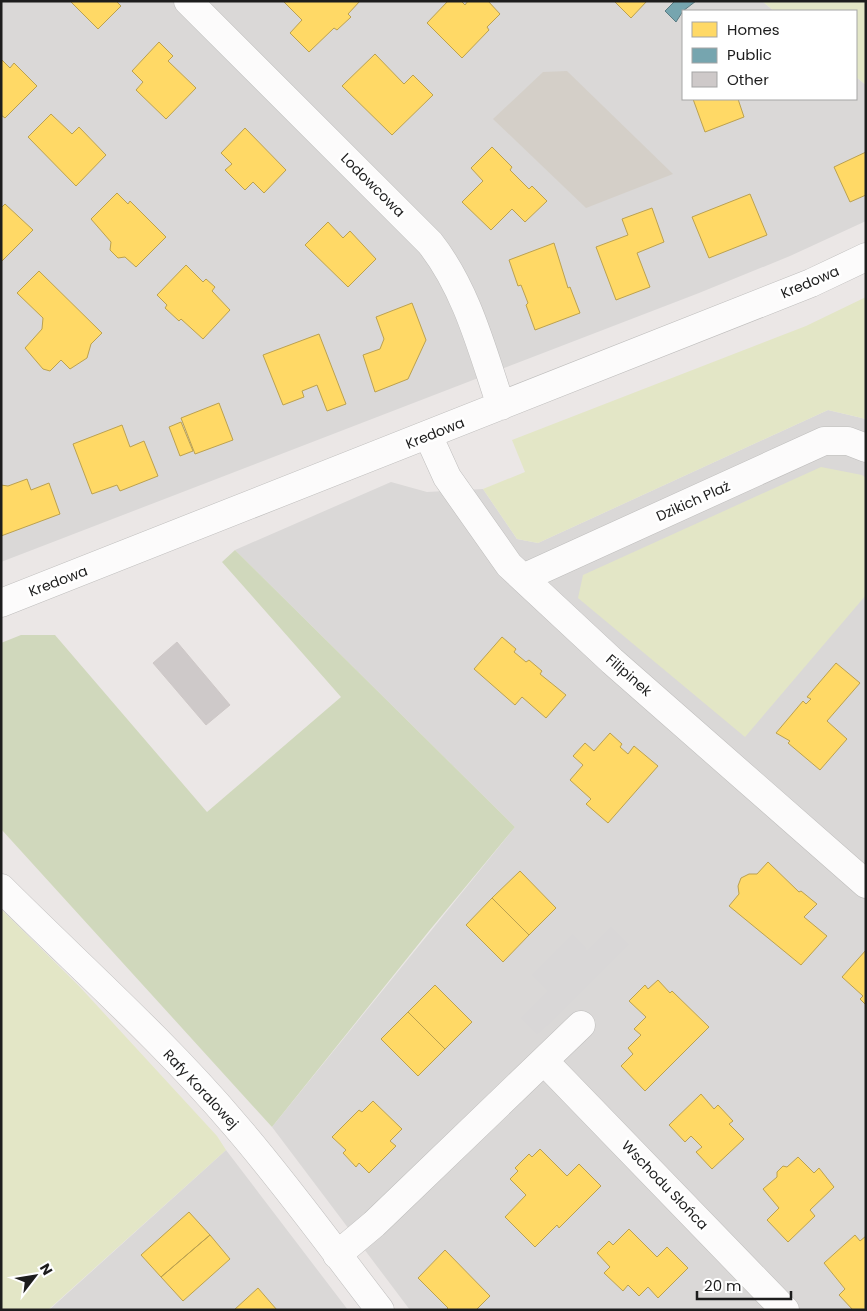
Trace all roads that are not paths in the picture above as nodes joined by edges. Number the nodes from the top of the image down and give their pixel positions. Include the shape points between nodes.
1 (188, 1) edge
2 (866, 257) edge
3 (501, 406) junction
4 (428, 436) junction
5 (866, 448) edge
6 (523, 578) junction
7 (1, 603) edge
8 (866, 884) edge
9 (1, 888) edge
10 (581, 1025) dead end
11 (544, 1061) junction
12 (337, 1254) junction
13 (380, 1310) edge
14 (785, 1310) edge

1 - 3 street, Lodowcowa via 430,243 448,265 462,294
2 - 3 street, Kredowa via 811,283
3 - 4 street, Kredowa
4 - 6 street, Filipinek via 446,477 509,565
4 - 7 street, Kredowa
5 - 6 street, Dzikich Plaż via 848,440 824,441
6 - 8 street, Filipinek via 612,661
9 - 12 street, Rafy Koralowej via 122,1004 234,1123
10 - 11 street
11 - 12 street via 374,1224
11 - 14 street, Wschodu Słońca
12 - 13 street, Rafy Koralowej

